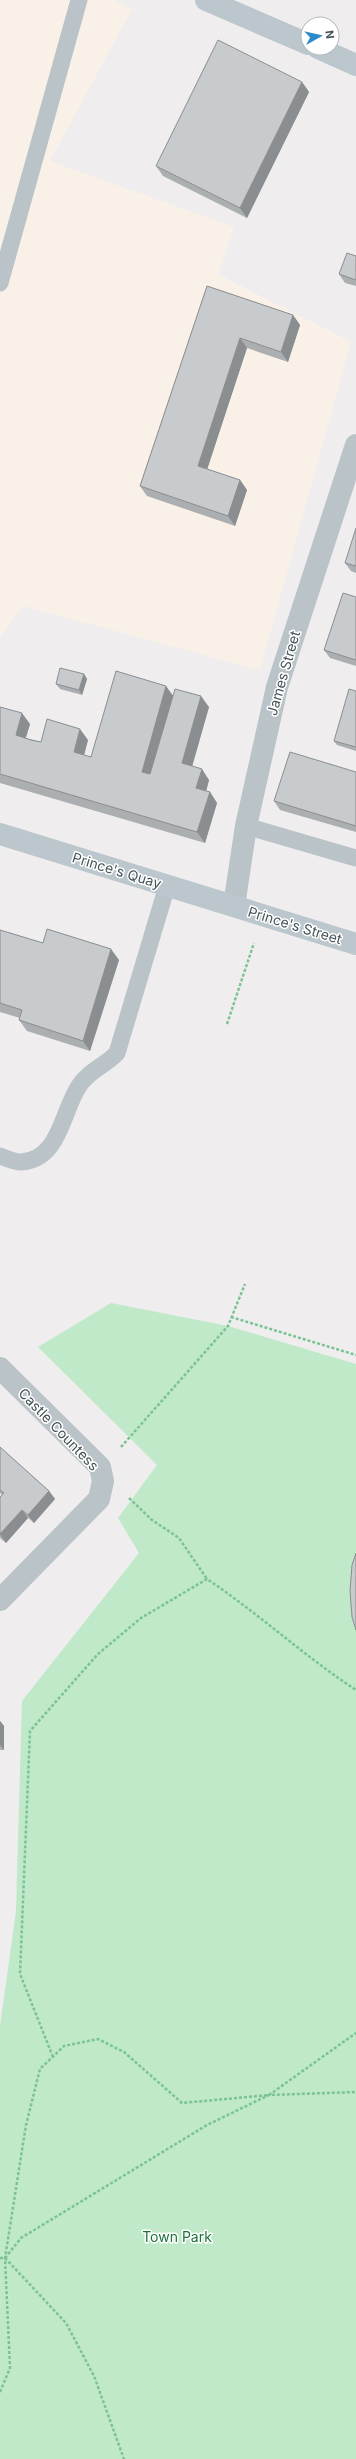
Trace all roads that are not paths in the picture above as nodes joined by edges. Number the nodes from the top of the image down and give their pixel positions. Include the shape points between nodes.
1 (79, 0) edge
2 (206, 0) edge
3 (300, 41) edge
4 (336, 56) edge
5 (356, 65) edge
6 (0, 279) edge
7 (356, 445) edge
8 (246, 826) junction
9 (0, 834) edge
10 (356, 858) edge
11 (167, 886) junction
12 (234, 906) junction
13 (356, 944) edge
14 (0, 1156) edge
15 (0, 1368) edge
16 (0, 1600) edge

1 - 6 lane
2 - 3 main road
4 - 5 main road
7 - 8 street, James Street via 277,687
8 - 10 lane
8 - 12 street, James Street
9 - 11 main road, Prince's Quay
11 - 12 main road, Prince's Quay
11 - 14 lane via 117,1053 106,1065 91,1070 78,1087 57,1138 38,1157 20,1162
12 - 13 main road, Prince's Street
15 - 16 street, Castle Countess via 102,1474 99,1499

